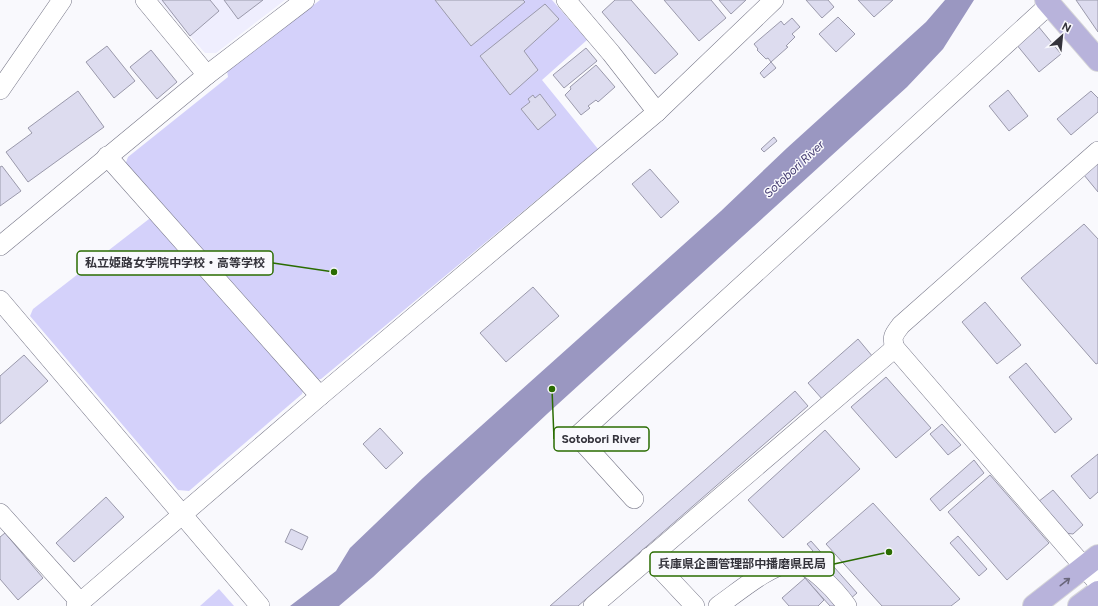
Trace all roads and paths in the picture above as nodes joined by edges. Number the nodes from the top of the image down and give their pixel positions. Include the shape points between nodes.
1 (62, 0) edge
2 (144, 0) edge
3 (305, 0) edge
4 (566, 0) edge
5 (774, 0) edge
6 (1048, 2) edge
7 (1098, 60) edge
8 (207, 75) junction
9 (0, 90) edge
10 (657, 112) junction
11 (1098, 150) edge
12 (108, 156) junction
13 (0, 246) edge
14 (0, 300) edge
15 (895, 348) junction
16 (320, 396) junction
17 (634, 499) dead end
18 (0, 513) edge
19 (182, 515) junction
20 (649, 557) junction
21 (1094, 568) edge
22 (1098, 592) edge
23 (78, 604) edge
24 (260, 605) edge
25 (593, 606) edge
26 (695, 606) edge
27 (718, 606) edge
28 (847, 606) edge
29 (1034, 606) edge
30 (1079, 606) edge

1 - 9 street
2 - 8 street
3 - 8 street
4 - 10 street
5 - 10 street
6 - 7 main road
6 - 17 street via 577,436
8 - 12 street
10 - 16 street
11 - 15 street via 901,325 894,334
12 - 13 street
12 - 16 street
14 - 19 street
15 - 20 street
15 - 21 street
16 - 19 street
18 - 23 street
19 - 23 street
19 - 24 street
20 - 25 street
20 - 26 street
29 -> 21 main road
22 - 30 main road
27 - 28 street via 771,569 790,562 804,565 820,576

